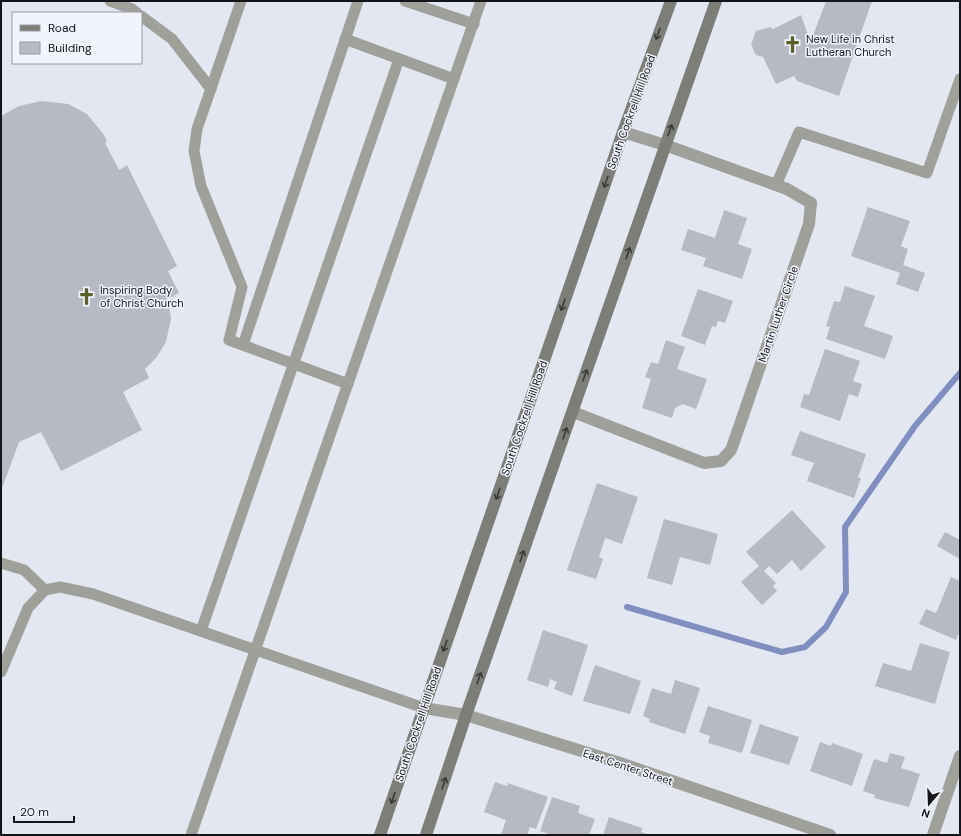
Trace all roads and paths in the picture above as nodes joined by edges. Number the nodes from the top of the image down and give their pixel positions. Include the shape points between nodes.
1 (110, 1) edge
2 (241, 1) edge
3 (358, 1) edge
4 (405, 1) edge
5 (481, 1) edge
6 (671, 1) edge
7 (716, 1) edge
8 (136, 12) edge
9 (142, 17) edge
10 (474, 24) junction
11 (345, 39) junction
12 (399, 59) junction
13 (454, 79) junction
14 (960, 79) edge
15 (211, 89) junction
16 (623, 132) junction
17 (665, 145) junction
18 (776, 185) junction
19 (243, 345) junction
20 (294, 364) junction
21 (348, 384) junction
22 (573, 412) junction
23 (1, 563) edge
24 (45, 590) junction
25 (201, 632) junction
26 (255, 650) junction
27 (1, 672) edge
28 (424, 708) junction
29 (466, 715) junction
30 (960, 756) edge
31 (191, 835) edge
32 (380, 835) edge
33 (426, 835) edge
34 (830, 835) edge
35 (934, 835) edge

1 - 8 lane
2 - 15 lane
3 - 11 lane
4 - 10 lane
5 - 10 lane
6 -> 16 main road, South Cockrell Hill Road
17 -> 7 main road
9 - 15 lane via 172,39
10 - 13 lane
11 - 12 lane
11 - 19 lane
12 - 13 lane
12 - 20 lane
13 - 21 lane
14 - 18 lane via 927,173 799,132
15 - 19 lane via 197,129 194,151 201,186 242,287 229,340
16 - 17 street, Martin Luther Circle
16 -> 28 main road, South Cockrell Hill Road
17 - 18 street, Martin Luther Circle
22 -> 17 main road
18 - 22 street, Martin Luther Circle via 811,202 809,224 731,450 721,461 704,463
19 - 20 lane
20 - 21 lane
20 - 25 lane
21 - 26 lane
29 -> 22 main road
23 - 24 lane via 24,570
24 - 25 lane via 60,587 93,594
24 - 27 lane via 28,608
25 - 26 lane
26 - 28 lane
26 - 31 lane
28 - 29 street, East Center Street
28 -> 32 main road, South Cockrell Hill Road
33 -> 29 main road
29 - 34 street, East Center Street via 620,763
30 - 35 street

